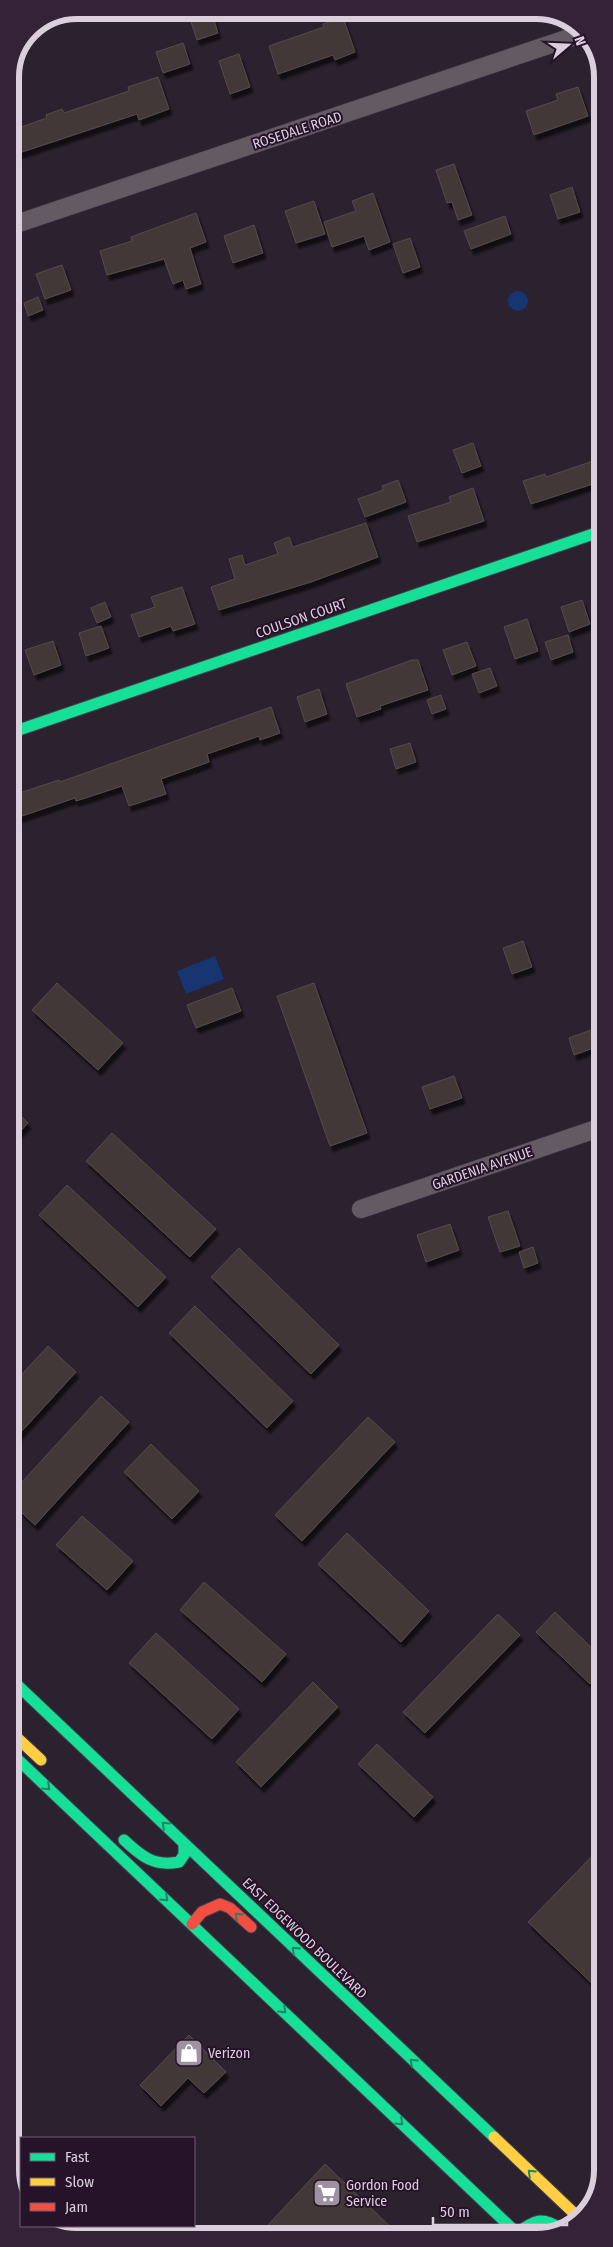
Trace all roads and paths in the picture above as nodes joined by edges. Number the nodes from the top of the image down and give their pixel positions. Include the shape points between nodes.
1 (577, 35) edge
2 (19, 223) edge
3 (594, 534) edge
4 (19, 730) edge
5 (594, 1130) edge
6 (361, 1209) dead end
7 (19, 1688) edge
8 (19, 1739) edge
9 (19, 1761) edge
10 (53, 1771) dead end
11 (115, 1831) dead end
12 (184, 1844) junction
13 (192, 1924) junction
14 (258, 1934) dead end
15 (339, 2004) dead end
16 (357, 2009) junction
17 (575, 2214) edge
18 (556, 2225) edge
19 (512, 2228) edge
20 (525, 2228) edge

1 - 2 street, ROSEDALE ROAD
3 - 4 street, COULSON COURT
5 - 6 street, GARDENIA AVENUE
12 -> 7 street, EAST EDGEWOOD BOULEVARD
8 - 10 street
9 -> 13 street
11 - 12 street via 143,1857 158,1864 179,1862 184,1855
16 -> 12 street, EAST EDGEWOOD BOULEVARD
14 -> 13 street via 230,1908 220,1904 202,1912
13 -> 19 street
15 - 16 street
17 -> 16 street, EAST EDGEWOOD BOULEVARD
18 - 20 street via 543,2219 535,2220

